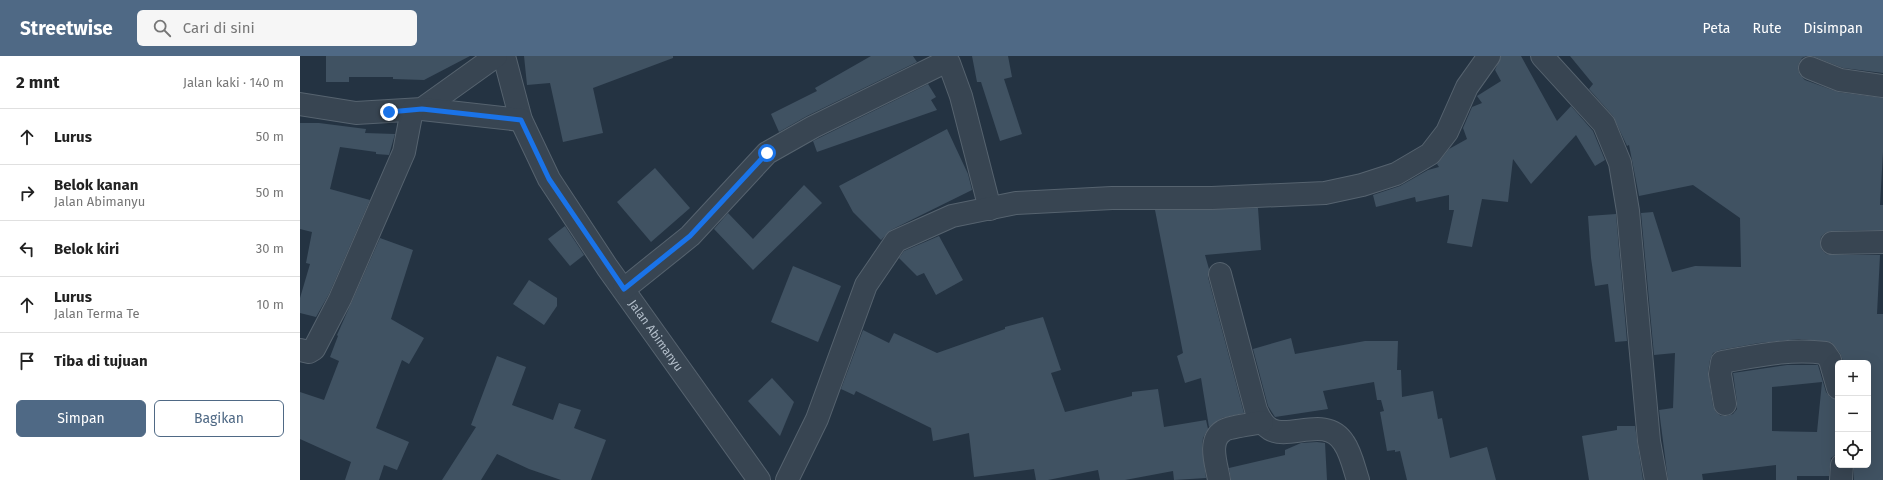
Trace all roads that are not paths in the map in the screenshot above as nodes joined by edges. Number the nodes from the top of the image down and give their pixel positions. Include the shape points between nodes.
1 (496, 56) edge
2 (504, 56) edge
3 (1489, 56) edge
4 (1542, 56) edge
5 (1810, 68) dead end
6 (1883, 86) edge
7 (300, 104) edge
8 (417, 110) junction
9 (521, 120) junction
10 (990, 209) junction
11 (1832, 242) dead end
12 (1883, 242) edge
13 (1220, 274) dead end
14 (624, 289) junction
15 (300, 350) edge
16 (1835, 378) edge
17 (1725, 404) dead end
18 (1262, 422) junction
19 (1842, 468) edge
20 (759, 480) edge
21 (787, 480) edge
22 (1219, 480) edge
23 (1358, 480) edge
24 (1656, 480) edge
25 (1841, 480) edge

1 - 8 street
2 - 9 street, Jalan Abimanyu
3 - 10 street via 1467,87 1447,132 1430,154 1396,174 1362,185 1324,193 1212,198 1112,198 1016,203
4 - 24 street via 1604,124 1620,163 1628,211 1648,441
5 - 6 street via 1840,80
7 - 8 street via 356,113
8 - 9 street
8 - 15 street via 404,152 340,299 314,349 309,352
9 - 14 street, Jalan Abimanyu via 549,179
10 - 14 street via 961,96 949,63 941,64 813,127 767,153 690,236
10 - 21 street via 952,216 896,241 866,285 817,419
11 - 12 street
13 - 18 street via 1256,410
14 - 20 street, Jalan Abimanyu
16 - 17 street via 1830,360 1824,353 1810,351 1759,355 1722,362 1720,374
18 - 22 street via 1223,430 1214,441
18 - 23 street via 1270,430 1286,432 1318,428 1333,432 1344,442
19 - 25 street

